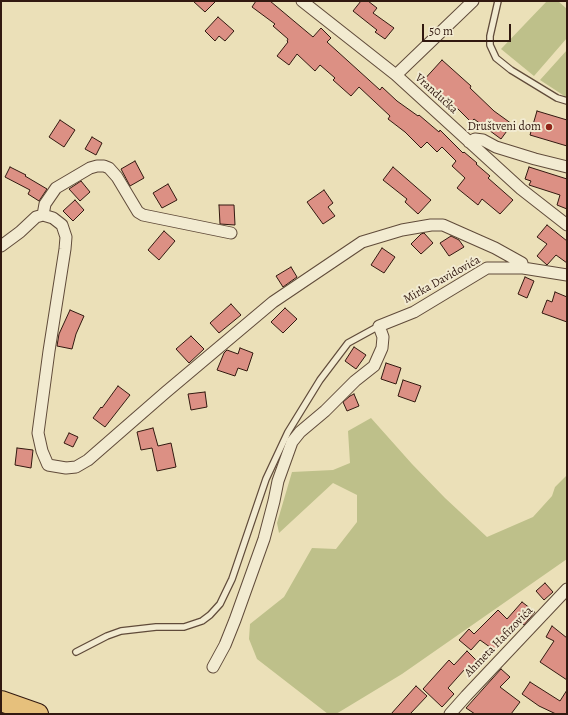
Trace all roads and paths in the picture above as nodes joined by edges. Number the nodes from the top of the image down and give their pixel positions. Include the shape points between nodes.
1 (302, 1) edge
2 (473, 1) edge
3 (498, 1) edge
4 (396, 75) junction
5 (567, 102) edge
6 (469, 142) junction
7 (567, 167) edge
8 (43, 215) junction
9 (567, 225) edge
10 (231, 233) dead end
11 (1, 246) edge
12 (523, 268) junction
13 (567, 275) edge
14 (379, 326) junction
15 (567, 589) edge
16 (76, 652) dead end
17 (213, 667) dead end
18 (1, 701) edge
19 (38, 714) edge
20 (450, 714) edge

1 - 4 street, Vrandučka
2 - 4 street
3 - 5 lane via 490,36 490,45 496,58 511,70
4 - 6 street, Vrandučka
6 - 7 street via 475,139 483,140 496,147
6 - 9 street, Vrandučka via 521,189
8 - 10 street via 45,204 56,188 90,168 104,166 117,177 138,212 143,215
8 - 11 street via 36,217
8 - 12 street via 53,218 62,225 66,237 38,433 48,465 66,468 76,467 88,460 273,302 362,242 402,230 443,225 501,251 522,263
12 - 13 street, Mirka Davidovića
12 - 14 street, Mirka Davidovića via 487,268 414,312
14 - 16 lane via 348,343 320,380 288,432 266,479 232,579 220,604 210,615 202,621 184,627 121,631
14 - 17 street via 383,337 382,348 374,366 292,442 278,481 264,538 235,620
15 - 20 street, Ahmeta Hafizovića
18 - 19 highway

